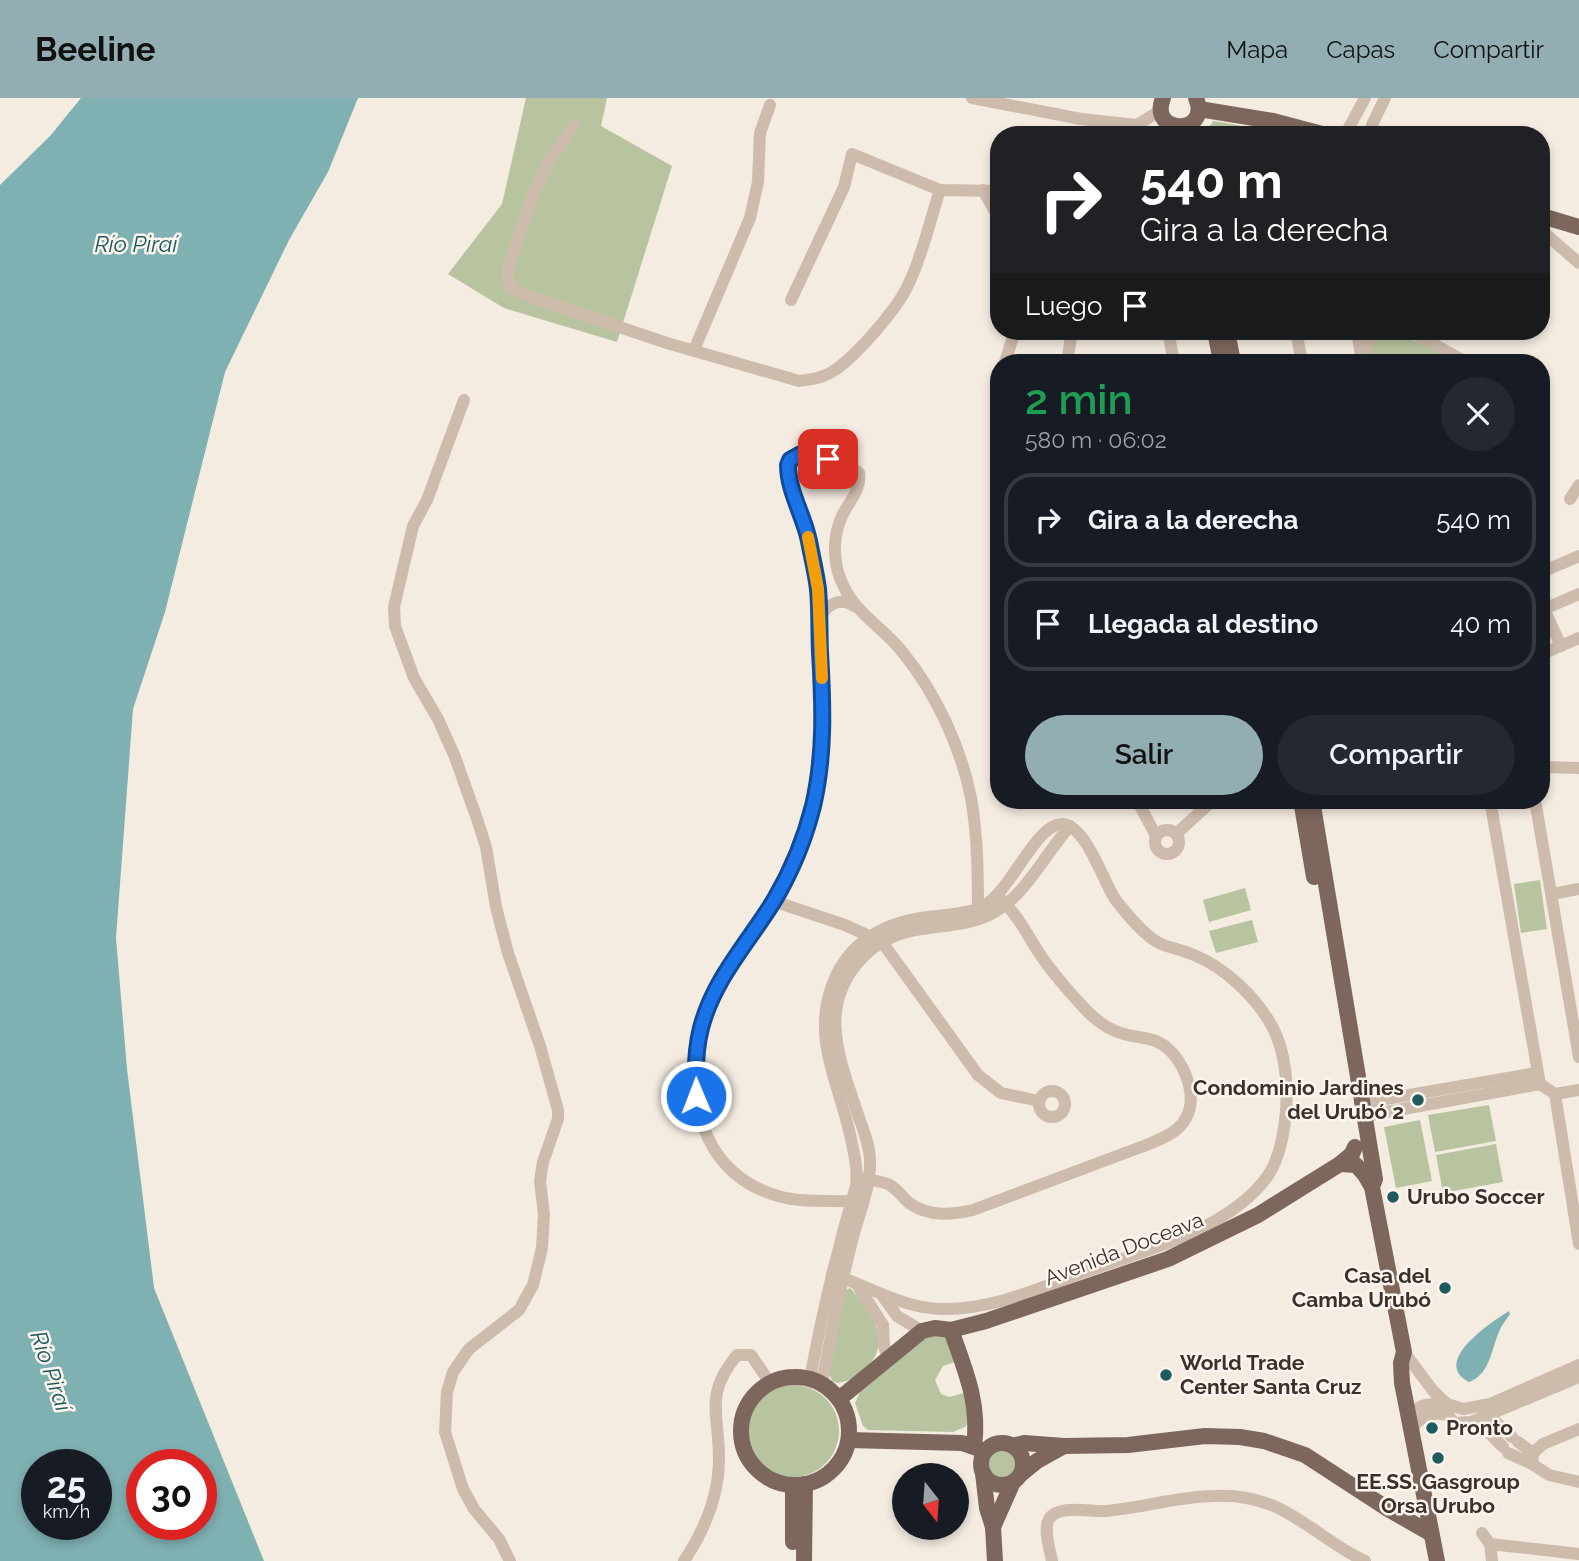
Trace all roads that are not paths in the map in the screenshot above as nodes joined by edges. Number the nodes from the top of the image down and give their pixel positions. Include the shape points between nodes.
1 (972, 98) edge
2 (1365, 98) edge
3 (1385, 98) edge
4 (1160, 103) edge
5 (770, 105) dead end
6 (1196, 116) edge
7 (1354, 118) junction
8 (574, 126) dead end
9 (1170, 126) edge
10 (1292, 126) edge
11 (1350, 126) edge
12 (1365, 126) edge
13 (1373, 126) edge
14 (940, 190) junction
15 (982, 190) junction
16 (990, 190) edge
17 (990, 204) edge
18 (1550, 218) edge
19 (1579, 227) edge
20 (1550, 238) edge
21 (1579, 263) edge
22 (791, 300) dead end
23 (1426, 340) edge
24 (694, 350) junction
25 (1452, 354) edge
26 (464, 400) dead end
27 (1579, 485) edge
28 (1570, 499) dead end
29 (1579, 556) edge
30 (1550, 569) edge
31 (1579, 593) edge
32 (854, 606) junction
33 (1550, 607) edge
34 (819, 618) junction
35 (1550, 624) edge
36 (1579, 638) edge
37 (1561, 646) junction
38 (1550, 651) edge
39 (1550, 768) edge
40 (1579, 768) edge
41 (1142, 809) edge
42 (1203, 809) edge
43 (1303, 809) edge
44 (1314, 809) edge
45 (1492, 809) edge
46 (1537, 809) edge
47 (1177, 834) junction
48 (1156, 836) junction
49 (1579, 889) edge
50 (1552, 894) junction
51 (1002, 900) junction
52 (774, 901) junction
53 (978, 914) junction
54 (869, 935) junction
55 (882, 942) junction
56 (1579, 970) edge
57 (1565, 972) junction
58 (1579, 1053) edge
59 (1538, 1078) junction
60 (1579, 1090) edge
61 (1555, 1094) junction
62 (1039, 1101) dead end
63 (1364, 1110) junction
64 (1355, 1147) junction
65 (1372, 1158) junction
66 (1339, 1164) junction
67 (863, 1179) junction
68 (1372, 1188) junction
69 (857, 1201) junction
70 (1579, 1244) edge
71 (837, 1276) junction
72 (858, 1286) junction
73 (882, 1295) junction
74 (897, 1316) junction
75 (883, 1325) junction
76 (951, 1330) junction
77 (922, 1331) junction
78 (1404, 1352) junction
79 (888, 1359) junction
80 (1579, 1365) edge
81 (1579, 1377) edge
82 (816, 1382) junction
83 (770, 1383) junction
84 (839, 1399) junction
85 (1483, 1417) junction
86 (1409, 1424) junction
87 (1579, 1429) edge
88 (849, 1440) junction
89 (1013, 1446) junction
90 (1064, 1446) junction
91 (980, 1449) junction
92 (1533, 1459) junction
93 (983, 1473) junction
94 (1017, 1478) junction
95 (1579, 1482) edge
96 (799, 1485) junction
97 (1423, 1489) junction
98 (1388, 1509) junction
99 (993, 1527) junction
100 (1430, 1533) junction
101 (1579, 1554) edge
102 (1339, 1556) edge
103 (510, 1561) edge
104 (684, 1561) edge
105 (793, 1561) edge
106 (804, 1561) edge
107 (995, 1561) edge
108 (1052, 1561) edge
109 (1365, 1561) edge
110 (1437, 1561) edge
111 (1492, 1561) edge

1 - 4 street via 1137,125
2 - 7 street
3 - 13 street
4 - 9 main road
5 - 24 street via 760,133 758,182 750,218
6 - 10 main road
7 - 11 street
7 - 12 street
8 - 24 street via 547,164 532,198 507,272 508,284 536,299
14 - 15 street
14 - 22 street via 852,154 844,187
14 - 24 street via 908,286 835,370 799,381
15 - 16 street
15 - 17 street
18 - 19 main road
20 - 21 street
23 - 25 street
26 - 103 street via 412,526 394,607 401,648 438,719 477,819 508,953 558,1111 542,1163 542,1248 533,1285 519,1310 469,1349 453,1372 447,1392 444,1432 463,1489
27 - 28 street
29 - 30 street
31 - 33 street
32 - 34 street via 844,601 831,604
32 - 34 street via 840,579 835,555 837,531 860,482 859,473 849,465 801,454 790,460 788,470 807,532
32 - 53 street via 908,660 950,734 971,799
34 - 52 street via 822,757 800,846
35 - 37 street
36 - 37 street
37 - 38 street
39 - 40 street
41 - 48 street
42 - 47 street
43 - 64 main road via 1357,1118
44 - 63 main road
45 - 59 street
46 - 50 street
47 - 48 street via 1166,830
47 - 48 street via 1179,846 1166,854 1157,848
49 - 50 street
50 - 57 street
51 - 53 street
51 - 67 street via 1060,981 1101,1023 1159,1042 1172,1052 1186,1080 1190,1108 1186,1119 1141,1147 955,1214 923,1210 891,1185
51 - 73 street via 1047,830 1061,824 1070,826 1084,841 1115,899 1147,935 1162,946 1214,966 1261,1008 1283,1057 1287,1090 1280,1149 1270,1173 1235,1208 1153,1248 983,1306 923,1308
52 - 54 street
52 - 69 street via 727,968 701,1027 695,1061 699,1116 718,1154 732,1171 757,1187 797,1200
53 - 54 street via 915,918
53 - 55 street
54 - 55 street
54 - 67 street via 840,967 824,1016 825,1048
55 - 62 street via 978,1075 1001,1093
55 - 67 street via 851,972 838,1000 834,1024 839,1058 869,1153
56 - 57 street
57 - 58 street
59 - 61 street
59 - 63 street
60 - 61 street
61 - 70 street
63 - 65 main road
64 - 65 main road via 1363,1158
64 - 66 main road, Avenida Doceava
65 - 68 main road
66 - 68 main road via 1356,1165
66 - 76 main road, Avenida Doceava via 1258,1215 1168,1259
67 - 69 street
68 - 78 main road
69 - 71 street
71 - 72 street
71 - 82 street
72 - 73 street
72 - 75 street
73 - 74 street
74 - 75 street
74 - 77 street
75 - 79 street
76 - 77 main road, Avenida Doceava
76 - 91 main road via 969,1382
77 - 79 main road
78 - 80 street via 1434,1392 1447,1404 1463,1409 1490,1404
78 - 86 main road via 1401,1363
79 - 84 main road
81 - 85 street
82 - 83 main road via 783,1378
82 - 84 main road
83 - 96 main road via 747,1405 742,1420 744,1451 758,1470 778,1482
83 - 104 street via 751,1355 744,1354 737,1355 717,1385 717,1484 703,1531
84 - 88 main road via 848,1419
85 - 86 street via 1457,1423 1448,1415 1435,1413
85 - 92 street
85 - 92 street via 1505,1450
86 - 97 main road
87 - 92 street via 1543,1444
88 - 91 main road via 962,1443
88 - 96 main road via 829,1473
89 - 90 main road
89 - 91 main road via 1000,1443
89 - 94 main road via 1023,1458
90 - 94 main road
90 - 98 main road via 1205,1436 1264,1441 1305,1455
91 - 93 main road
92 - 95 street via 1549,1475
93 - 94 main road via 1000,1485
93 - 99 main road
94 - 99 main road
96 - 105 main road
96 - 106 main road
97 - 98 main road via 1408,1509
97 - 100 main road
98 - 100 main road
99 - 107 main road
100 - 110 main road
101 - 111 street via 1486,1539
102 - 108 street via 1311,1528 1274,1506 1215,1496 1057,1513 1049,1518 1047,1527
102 - 109 street

